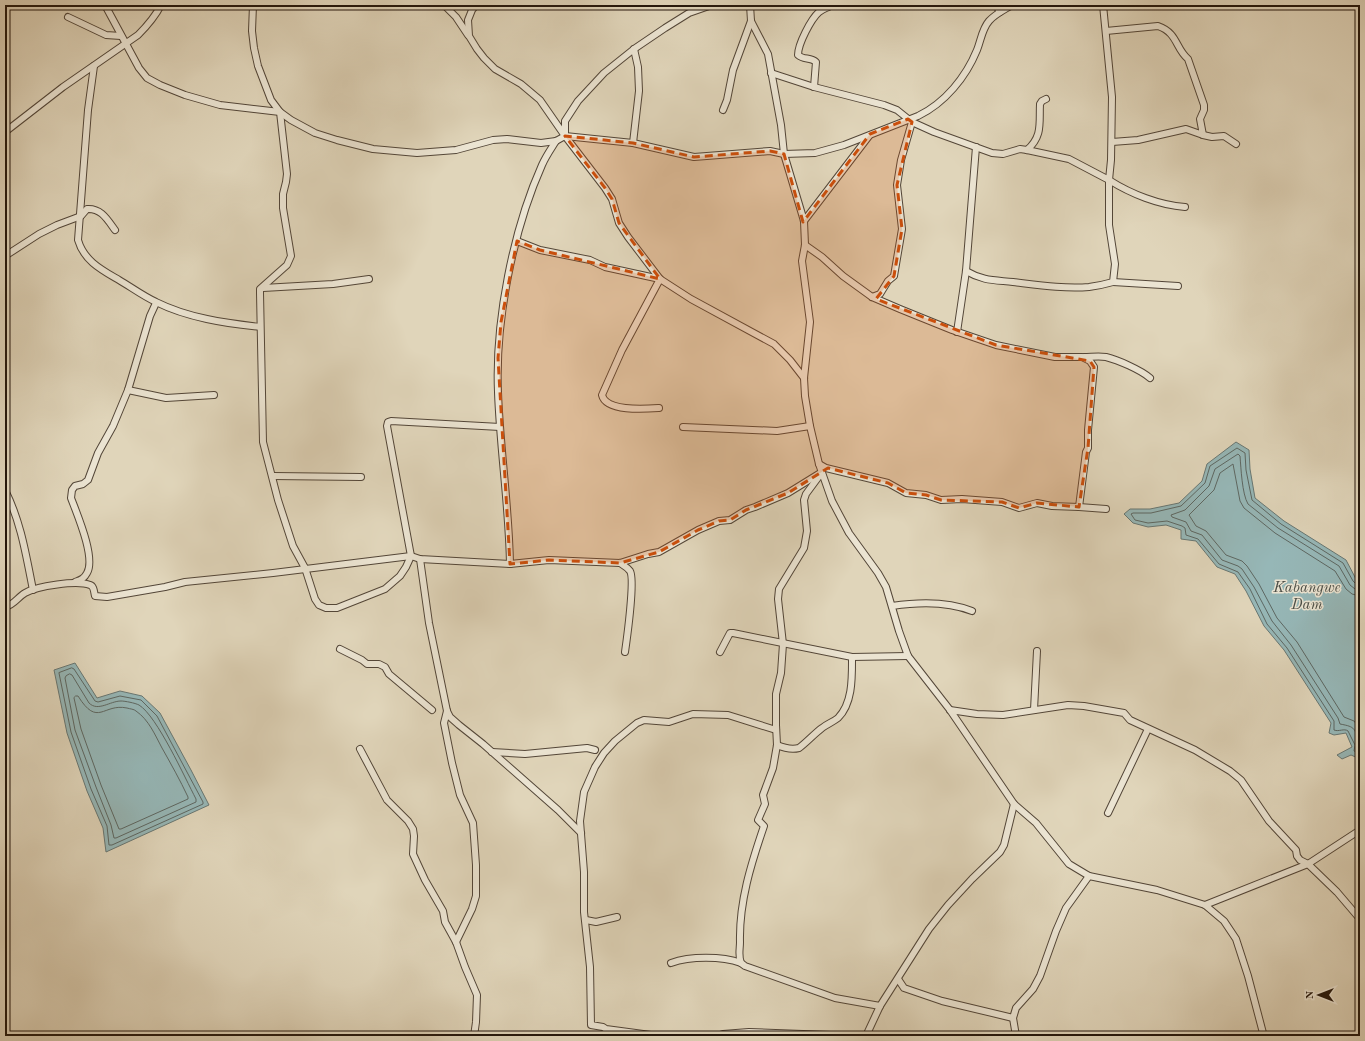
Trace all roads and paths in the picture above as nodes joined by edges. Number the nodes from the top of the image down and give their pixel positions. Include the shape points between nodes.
1 (105, 5) edge
2 (161, 5) edge
3 (253, 5) edge
4 (444, 5) edge
5 (476, 5) edge
6 (712, 5) edge
7 (750, 5) edge
8 (833, 5) edge
9 (996, 5) edge
10 (1012, 5) edge
11 (1103, 5) edge
12 (1000, 12) junction
13 (68, 17) dead end
14 (751, 21) junction
15 (1106, 31) junction
16 (121, 36) junction
17 (470, 36) junction
18 (126, 44) junction
19 (634, 49) junction
20 (94, 66) junction
21 (771, 73) junction
22 (814, 87) junction
23 (1046, 99) dead end
24 (723, 110) dead end
25 (280, 112) junction
26 (910, 120) junction
27 (5, 132) edge
28 (870, 134) junction
29 (1203, 135) junction
30 (565, 136) junction
31 (556, 141) junction
32 (1112, 142) junction
33 (633, 143) junction
34 (1236, 144) dead end
35 (976, 147) junction
36 (1027, 150) junction
37 (784, 154) junction
38 (1109, 180) junction
39 (1185, 207) dead end
40 (81, 216) junction
41 (804, 221) junction
42 (115, 230) dead end
43 (517, 240) junction
44 (805, 245) junction
45 (5, 256) edge
46 (966, 271) junction
47 (369, 279) dead end
48 (660, 280) junction
49 (1113, 282) junction
50 (1178, 286) dead end
51 (263, 288) junction
52 (872, 297) junction
53 (156, 303) junction
54 (260, 327) junction
55 (957, 332) junction
56 (1082, 357) junction
57 (804, 378) junction
58 (1150, 378) dead end
59 (128, 390) junction
60 (214, 395) dead end
61 (659, 408) dead end
62 (810, 426) junction
63 (500, 427) junction
64 (683, 427) dead end
65 (819, 464) junction
66 (822, 472) junction
67 (272, 476) junction
68 (361, 477) dead end
69 (5, 490) edge
70 (1079, 507) junction
71 (1106, 509) dead end
72 (411, 556) junction
73 (420, 559) junction
74 (510, 564) junction
75 (620, 564) junction
76 (305, 568) junction
77 (74, 583) junction
78 (33, 590) junction
79 (892, 606) junction
80 (5, 607) edge
81 (972, 611) dead end
82 (783, 644) junction
83 (340, 649) dead end
84 (1037, 651) dead end
85 (625, 652) dead end
86 (720, 652) dead end
87 (908, 656) junction
88 (852, 657) junction
89 (432, 710) dead end
90 (950, 710) junction
91 (1034, 710) junction
92 (447, 711) junction
93 (1148, 729) junction
94 (776, 730) junction
95 (777, 745) junction
96 (360, 749) dead end
97 (595, 750) dead end
98 (492, 752) junction
99 (1014, 804) junction
100 (1108, 813) dead end
101 (1360, 830) edge
102 (581, 833) junction
103 (1308, 864) junction
104 (1089, 876) junction
105 (1206, 905) junction
106 (617, 917) dead end
107 (1360, 919) edge
108 (586, 920) junction
109 (456, 942) junction
110 (671, 963) dead end
111 (741, 963) junction
112 (898, 979) junction
113 (880, 1006) junction
114 (1013, 1018) junction
115 (759, 1034) edge
116 (1264, 1035) edge
117 (474, 1036) edge
118 (658, 1036) edge
119 (717, 1036) edge
120 (858, 1036) edge
121 (866, 1036) edge
122 (1016, 1036) edge

1 - 16 street
2 - 18 street via 146,27
3 - 25 street via 252,30 258,66 271,100
4 - 17 street
5 - 17 street via 468,20
6 - 19 street via 689,13
7 - 14 street
8 - 22 street via 814,18 799,48 798,55 801,58 816,62
9 - 12 street
10 - 12 street
11 - 15 street
12 - 26 street via 988,22 972,62 957,85 938,104
13 - 16 street via 106,35
14 - 21 street via 768,54
14 - 24 street via 733,70
15 - 29 street via 1158,26 1169,32 1183,55 1188,58 1204,105 1200,119
15 - 32 street via 1112,97
16 - 18 street
17 - 30 street via 484,58 495,69 521,84 540,100
18 - 20 street
18 - 25 street via 147,78 160,85 220,105
19 - 30 street via 604,73 578,101 565,121
19 - 33 street via 639,91
20 - 27 street
20 - 40 street via 88,110
21 - 22 street
21 - 37 street
22 - 26 street via 884,105 897,110
23 - 36 street via 1040,104 1037,139
25 - 31 street via 315,133 373,149 417,153 456,150 493,140 541,143
25 - 51 street via 287,174 283,208 291,256 287,265
26 - 28 street
26 - 35 street via 934,132
26 - 52 street via 897,185 902,229 894,276 880,294
28 - 37 street via 815,153
28 - 41 street
29 - 32 street via 1186,129 1138,140
29 - 34 street via 1224,136
30 - 31 street
30 - 33 street
30 - 48 street via 605,188 612,199 619,223
31 - 43 street via 531,192
32 - 38 street
33 - 37 street via 694,157 770,151
35 - 36 street via 1003,154 1020,149
35 - 46 street
36 - 38 street via 1070,159
37 - 41 street
38 - 39 street via 1124,189 1166,205
38 - 49 street via 1108,225 1115,264
40 - 42 street via 86,209 95,209 103,214
40 - 45 street via 30,239
40 - 53 street via 78,240 89,260
41 - 44 street
43 - 48 street via 540,250 590,260 605,267
43 - 63 street via 499,336
44 - 52 street
44 - 57 street via 802,261 810,322
46 - 49 street via 978,278 991,281 1043,286 1091,287
46 - 55 street
47 - 51 street
48 - 57 street via 774,344
48 - 61 street via 622,350 602,395 612,405 622,408
49 - 50 street
51 - 54 street via 260,289
52 - 55 street
53 - 54 street via 190,315
53 - 59 street
54 - 67 street via 262,432
55 - 56 street via 996,345 1047,356
56 - 58 street via 1106,357
56 - 70 street via 1090,361 1094,367 1088,448
57 - 62 street
59 - 60 street via 166,398
59 - 77 street via 88,480 72,490 71,498 87,544 89,561 88,572 82,580
62 - 64 street via 777,431
62 - 65 street
63 - 72 street via 391,421 387,423
63 - 74 street
65 - 66 street
65 - 70 street via 888,483 906,493 941,500 1002,502 1018,508 1037,503
66 - 75 street via 788,493 746,510 730,520 719,521 698,530 660,552
66 - 79 street via 832,501 849,532 881,578
66 - 82 street via 804,500 807,531 804,548 779,589
67 - 68 street
67 - 76 street via 293,546
69 - 78 street via 23,537
70 - 71 street
72 - 73 street
72 - 76 street
72 - 76 street via 400,576 385,589 337,608 319,605
73 - 74 street
73 - 92 street via 429,623
74 - 75 street via 549,560
75 - 85 street via 631,572
76 - 77 street via 185,582 107,597 95,596 90,585
77 - 78 street via 61,583
78 - 80 street
79 - 81 street via 944,604
79 - 87 street
82 - 86 street via 733,633
82 - 88 street
82 - 94 street via 781,673 776,694
83 - 89 street via 367,664 385,667 389,674
84 - 91 street
87 - 88 street
87 - 90 street
88 - 95 street via 848,702 838,717 799,748
90 - 91 street via 1004,715
90 - 99 street
91 - 93 street via 1068,705 1084,706 1124,713 1130,720
92 - 98 street via 450,717
92 - 109 street via 444,723 460,795 473,824 476,865 476,896
93 - 100 street
93 - 103 street via 1194,750 1241,780 1269,821 1296,850 1300,860
94 - 95 street
94 - 102 street via 728,715 692,714 669,722 644,720 637,723 615,741 595,768 584,792
95 - 111 street via 773,768 763,795 765,804 758,820 764,826 754,856 740,920
96 - 109 street via 388,800 414,829 413,854
97 - 98 street via 587,748 524,754
98 - 102 street
99 - 104 street via 1036,823 1070,864
99 - 112 street via 1000,852 933,923
101 - 103 street
102 - 108 street
103 - 105 street
103 - 107 street
104 - 105 street via 1157,890
104 - 114 street via 1066,908 1040,976 1033,989 1016,1008
105 - 116 street via 1224,921 1236,939
106 - 108 street via 596,922
108 - 118 street via 591,1025
109 - 117 street via 477,995
110 - 111 street via 708,957
111 - 113 street via 835,998
112 - 113 street
112 - 114 street via 904,988 942,1001
113 - 121 street
114 - 122 street
115 - 119 street
115 - 120 street

